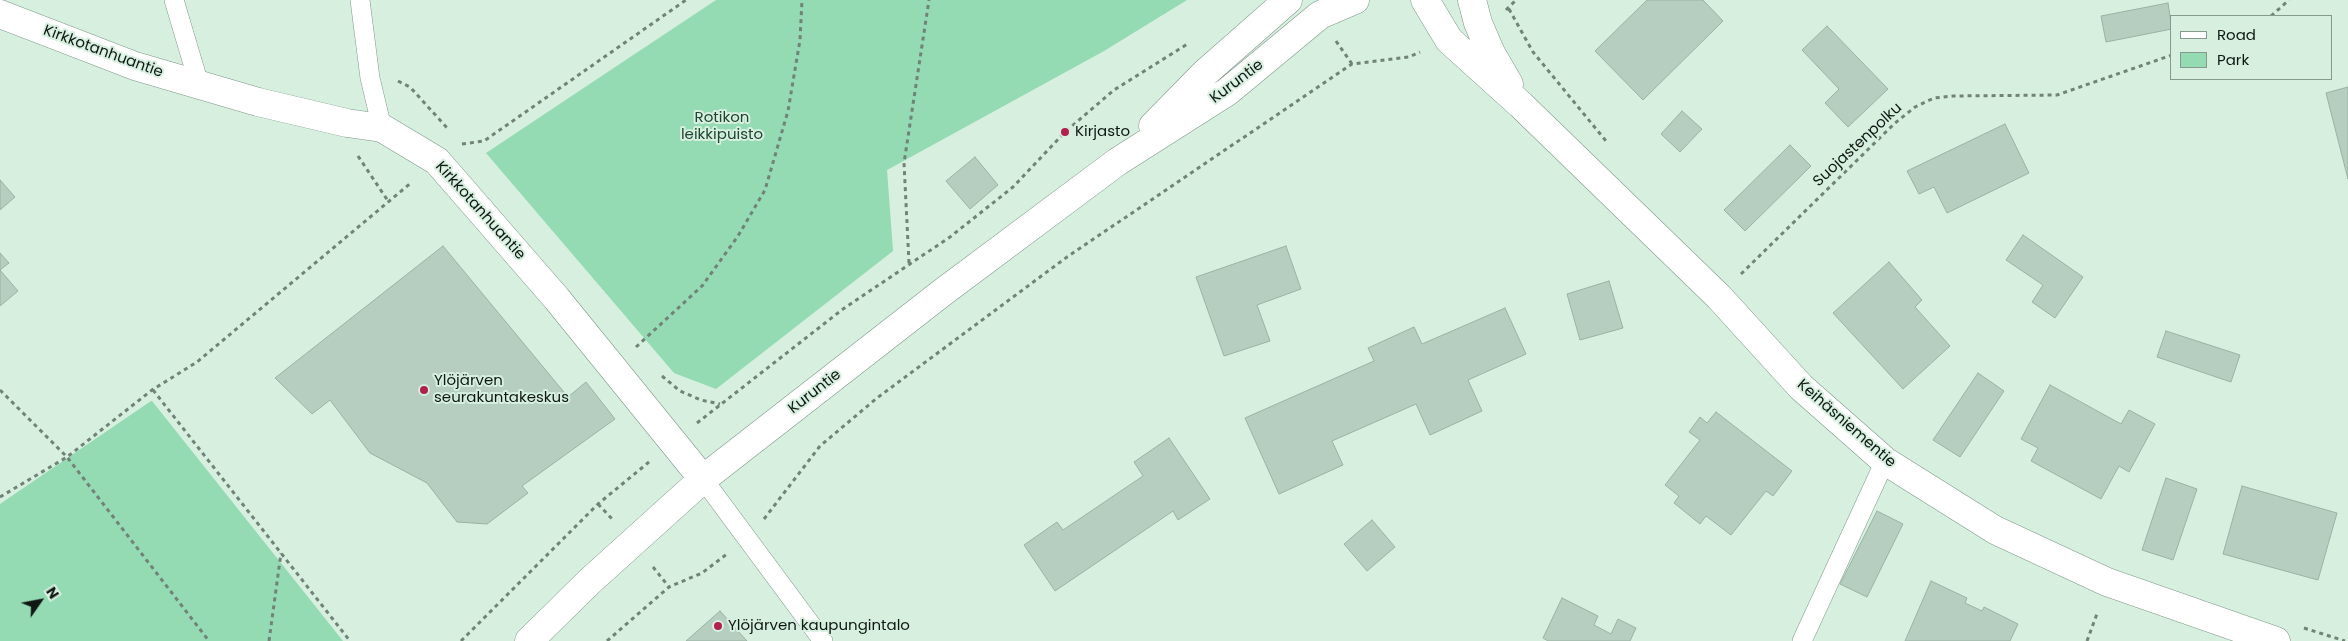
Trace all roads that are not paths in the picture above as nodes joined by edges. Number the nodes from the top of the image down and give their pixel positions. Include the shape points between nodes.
1 (174, 0) edge
2 (360, 0) edge
3 (1288, 0) edge
4 (1354, 0) edge
5 (1425, 0) edge
6 (1472, 0) edge
7 (0, 14) edge
8 (199, 84) junction
9 (1521, 105) junction
10 (382, 128) junction
11 (1117, 162) junction
12 (1885, 461) junction
13 (703, 480) junction
14 (2286, 633) edge
15 (529, 641) edge
16 (823, 641) edge
17 (1802, 641) edge

1 - 8 lane
2 - 10 lane via 370,78
3 - 11 street, Kuruntie via 1205,73
4 - 11 street, Kuruntie via 1320,15 1227,92
5 - 9 street, Keihäsniementie via 1449,40
6 - 9 street, Keihäsniementie via 1491,53
7 - 8 street, Kirkkotanhuantie via 135,66
8 - 10 street, Kirkkotanhuantie via 294,110
9 - 12 street, Keihäsniementie via 1719,297 1801,387
10 - 13 street, Kirkkotanhuantie via 437,161 557,299
11 - 13 street, Kuruntie via 950,286
12 - 14 street, Keihäsniementie via 1995,530 2107,582
12 - 17 lane
13 - 15 street, Kuruntie via 590,581
13 - 16 lane

